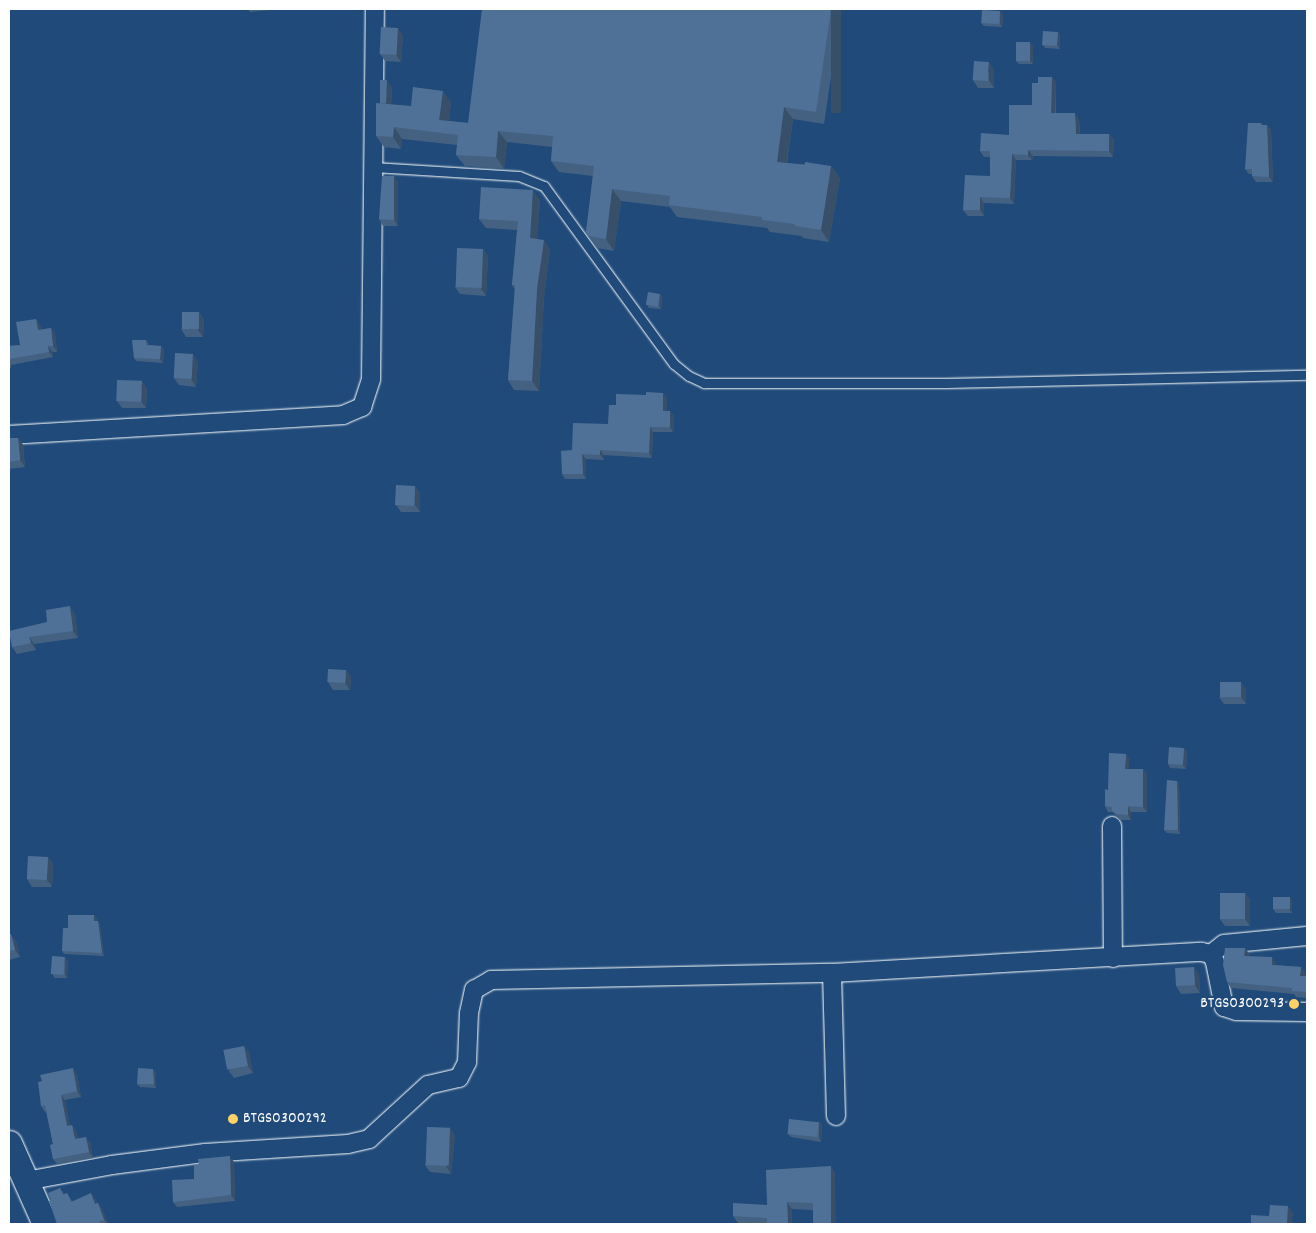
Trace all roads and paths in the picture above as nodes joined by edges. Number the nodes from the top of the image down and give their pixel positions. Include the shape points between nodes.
1 (375, 9) edge
2 (374, 167) junction
3 (1307, 375) edge
4 (9, 435) edge
5 (1112, 826) dead end
6 (1307, 936) edge
7 (1211, 954) junction
8 (1113, 958) junction
9 (832, 973) junction
10 (1307, 1012) edge
11 (836, 1116) dead end
12 (9, 1144) edge
13 (26, 1181) junction
14 (45, 1224) edge

1 - 2 street
2 - 3 lane via 519,176 544,186 674,364 688,376 704,383 946,383
2 - 4 street via 372,379 362,407 343,415
5 - 8 street
6 - 7 street via 1224,944
7 - 8 street
7 - 10 street via 1220,980 1224,1007 1236,1011
8 - 9 street
9 - 11 street
9 - 13 street via 491,980 474,990 469,1012 467,1062 459,1078 428,1085 369,1139 348,1144 205,1153 112,1165
12 - 13 main road
13 - 14 main road

